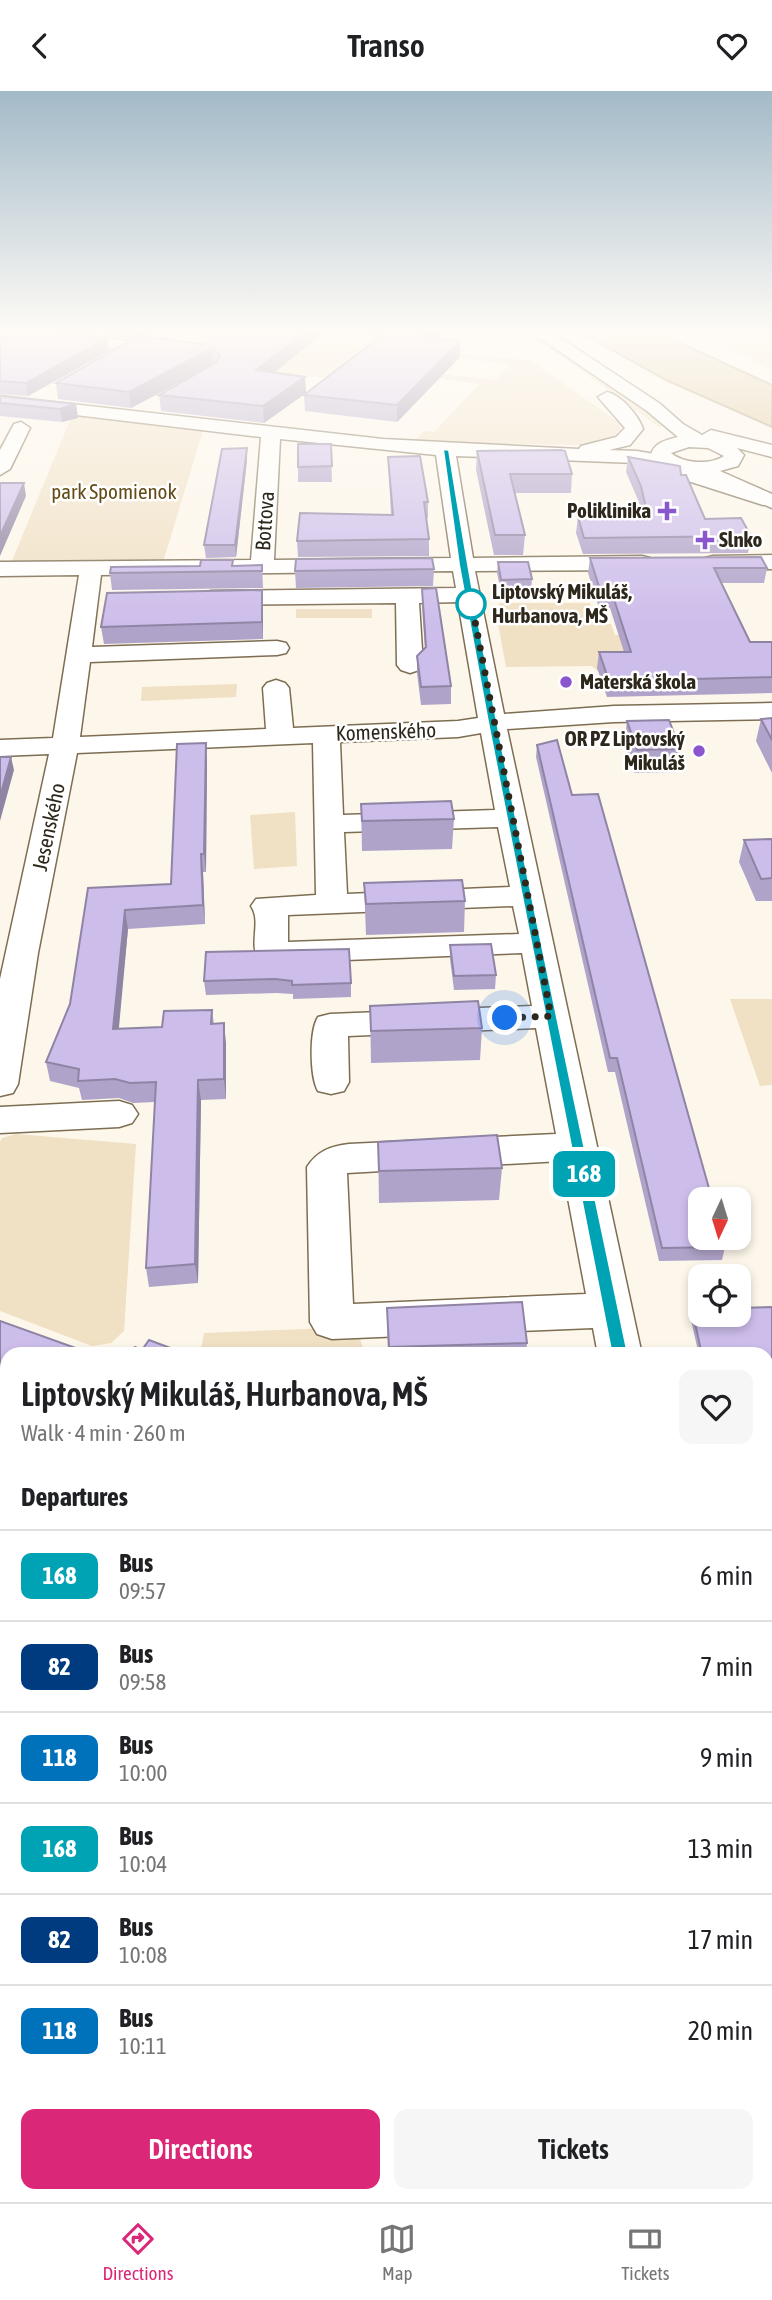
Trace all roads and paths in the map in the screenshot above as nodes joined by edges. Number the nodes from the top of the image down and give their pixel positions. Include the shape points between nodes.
1 (21, 428) dead end
2 (233, 429) edge
3 (634, 429) edge
4 (657, 429) edge
5 (675, 429) edge
6 (689, 429) edge
7 (271, 433) junction
8 (445, 450) junction
9 (585, 451) junction
10 (668, 452) junction
11 (547, 454) junction
12 (722, 454) junction
13 (770, 463) edge
14 (692, 467) junction
15 (0, 469) edge
16 (771, 502) edge
17 (772, 562) edge
18 (667, 563) edge
19 (692, 563) edge
20 (463, 565) junction
21 (262, 566) junction
22 (91, 568) junction
23 (0, 569) edge
24 (470, 595) junction
25 (407, 596) junction
26 (114, 599) edge
27 (182, 599) edge
28 (86, 600) junction
29 (277, 648) dead end
30 (79, 656) junction
31 (410, 665) dead end
32 (276, 688) dead end
33 (772, 711) edge
34 (491, 715) junction
35 (279, 726) junction
36 (326, 734) junction
37 (67, 735) junction
38 (0, 748) edge
39 (512, 818) junction
40 (330, 824) junction
41 (526, 897) junction
42 (331, 904) junction
43 (536, 943) junction
44 (11, 954) edge
45 (551, 1016) junction
46 (331, 1083) dead end
47 (0, 1084) edge
48 (119, 1114) dead end
49 (0, 1121) edge
50 (579, 1147) junction
51 (611, 1310) junction
52 (618, 1347) edge

1 - 15 street
2 - 7 street
3 - 9 street via 623,441
4 - 10 street via 667,437
5 - 12 street
6 - 13 street
7 - 8 street
7 - 21 street, Bottova
8 - 11 street
8 - 20 street
9 - 10 street
9 - 11 street
10 - 11 street via 637,457
10 - 12 street
10 - 14 street
11 - 16 street via 658,468
12 - 13 street
12 - 14 street via 708,468
12 - 16 street via 737,474
13 - 16 street via 761,486
14 - 16 street
17 - 19 street
18 - 20 street
20 - 21 street
20 - 24 street
21 - 22 street
22 - 23 street
22 - 28 street, Jesenského
24 - 25 street
24 - 34 street
25 - 27 street
25 - 31 street
26 - 28 street
28 - 30 street, Jesenského
29 - 30 street
30 - 37 street, Jesenského
32 - 35 street
33 - 34 street, Komenského via 541,718
34 - 35 street
34 - 36 street, Komenského via 458,729
34 - 39 street
35 - 36 street, Komenského
35 - 37 street, Komenského
36 - 40 street
37 - 38 street, Komenského
37 - 44 street, Jesenského
39 - 40 street
39 - 41 street
40 - 42 street
41 - 42 street
41 - 43 street
42 - 43 street via 269,909 271,953
43 - 45 street
44 - 47 street, Jesenského
45 - 46 street via 330,1025
45 - 50 street
48 - 49 street
50 - 51 street
50 - 51 street via 349,1158 332,1163 327,1167 332,1321
51 - 52 street

